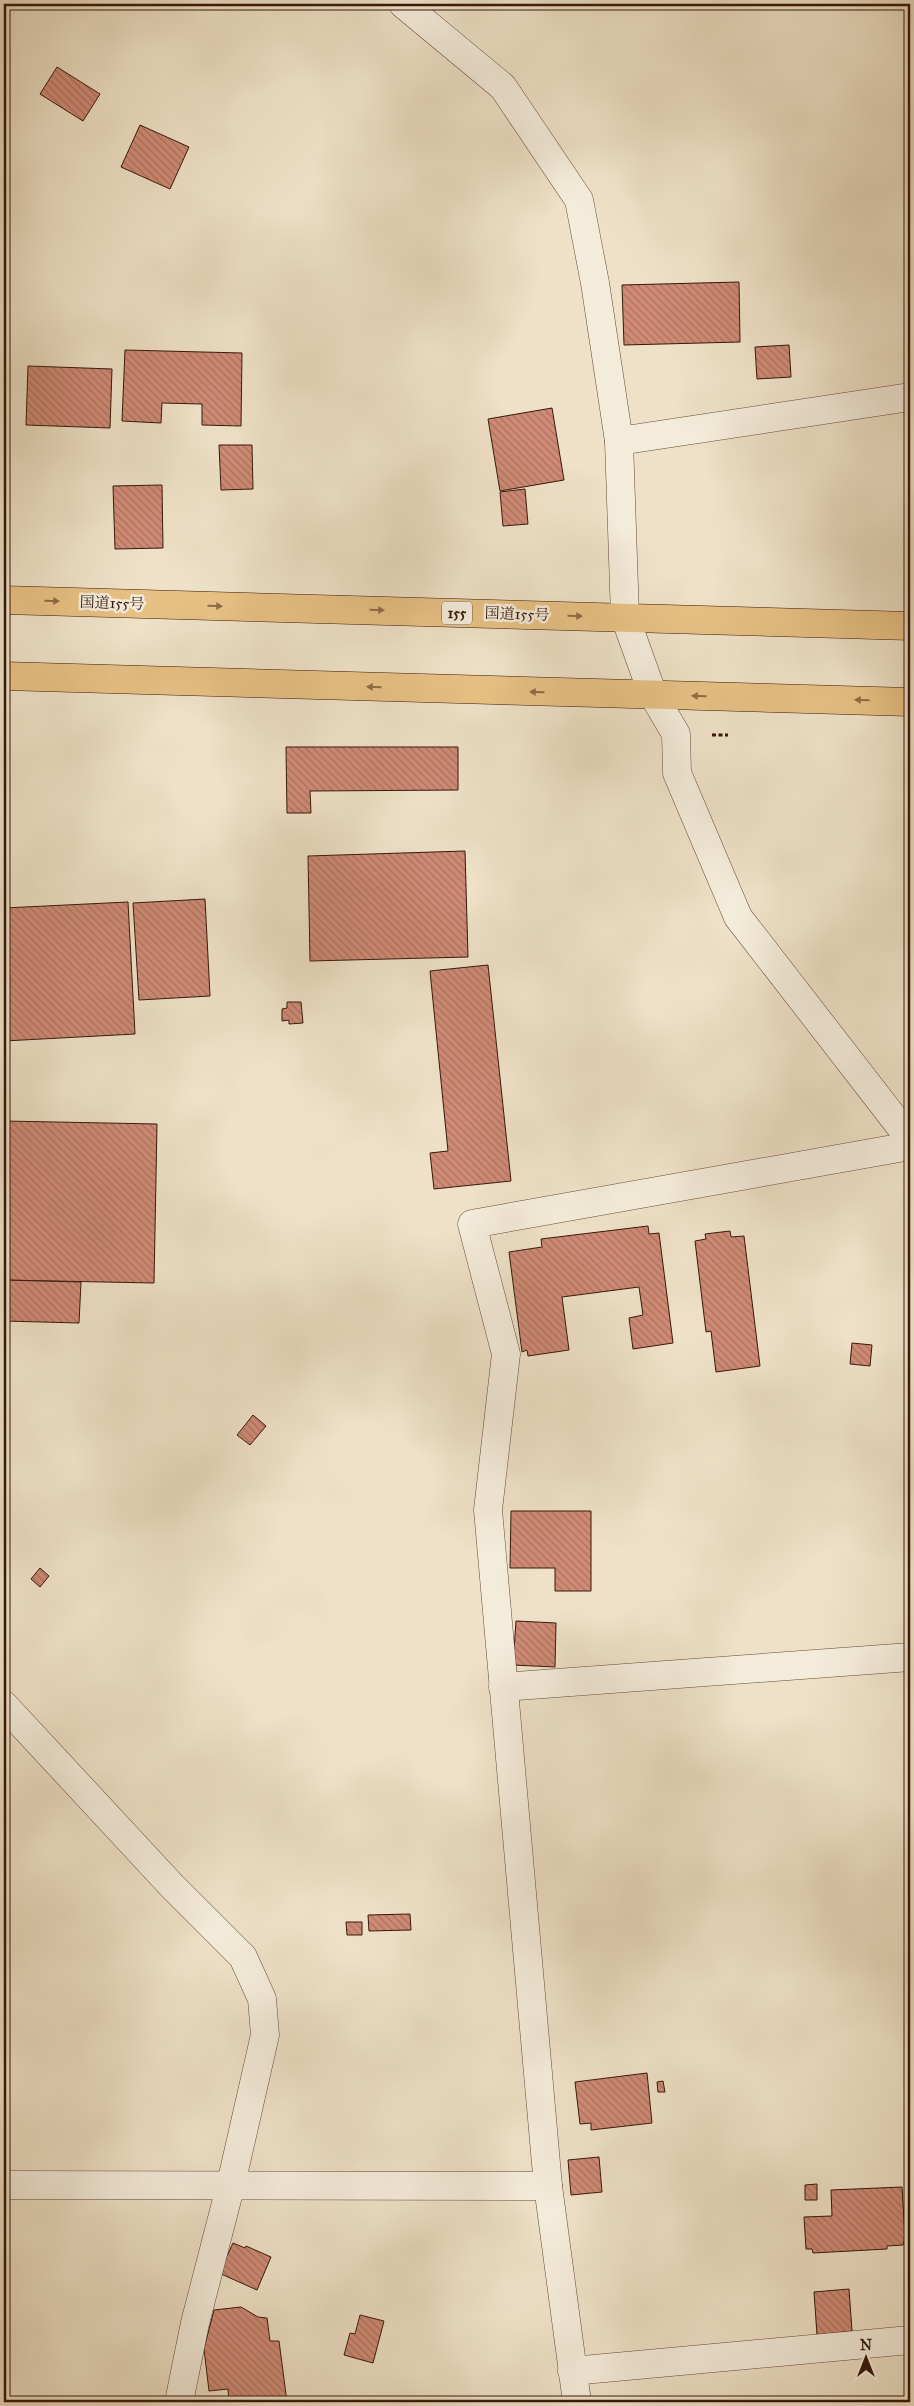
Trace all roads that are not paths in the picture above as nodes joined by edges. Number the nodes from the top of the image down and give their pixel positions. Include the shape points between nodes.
1 (404, 4) edge
2 (910, 397) edge
3 (619, 440) junction
4 (4, 600) edge
5 (626, 617) junction
6 (910, 626) edge
7 (4, 676) edge
8 (653, 695) junction
9 (910, 702) edge
10 (910, 1139) edge
11 (910, 1146) edge
12 (910, 1657) edge
13 (503, 1687) junction
14 (4, 1705) edge
15 (231, 2184) junction
16 (4, 2185) edge
17 (548, 2186) junction
18 (910, 2340) edge
19 (572, 2371) junction
20 (179, 2402) edge
21 (577, 2402) edge

1 - 3 street via 503,87 579,200
2 - 3 street
3 - 5 street
4 -> 5 highway, 国道155号 / 155
5 - 6 highway, 国道155号 / 155
5 - 8 street
8 -> 7 highway
9 -> 8 highway
8 - 10 street via 676,734 677,773 738,918
11 - 13 street via 472,1224 506,1354 488,1510
12 - 13 street
13 - 17 street
14 - 15 street via 172,1886 243,1957 262,1998 265,2035
15 - 16 street
15 - 17 street
15 - 20 street via 195,2323
17 - 19 street
18 - 19 street
19 - 21 street

